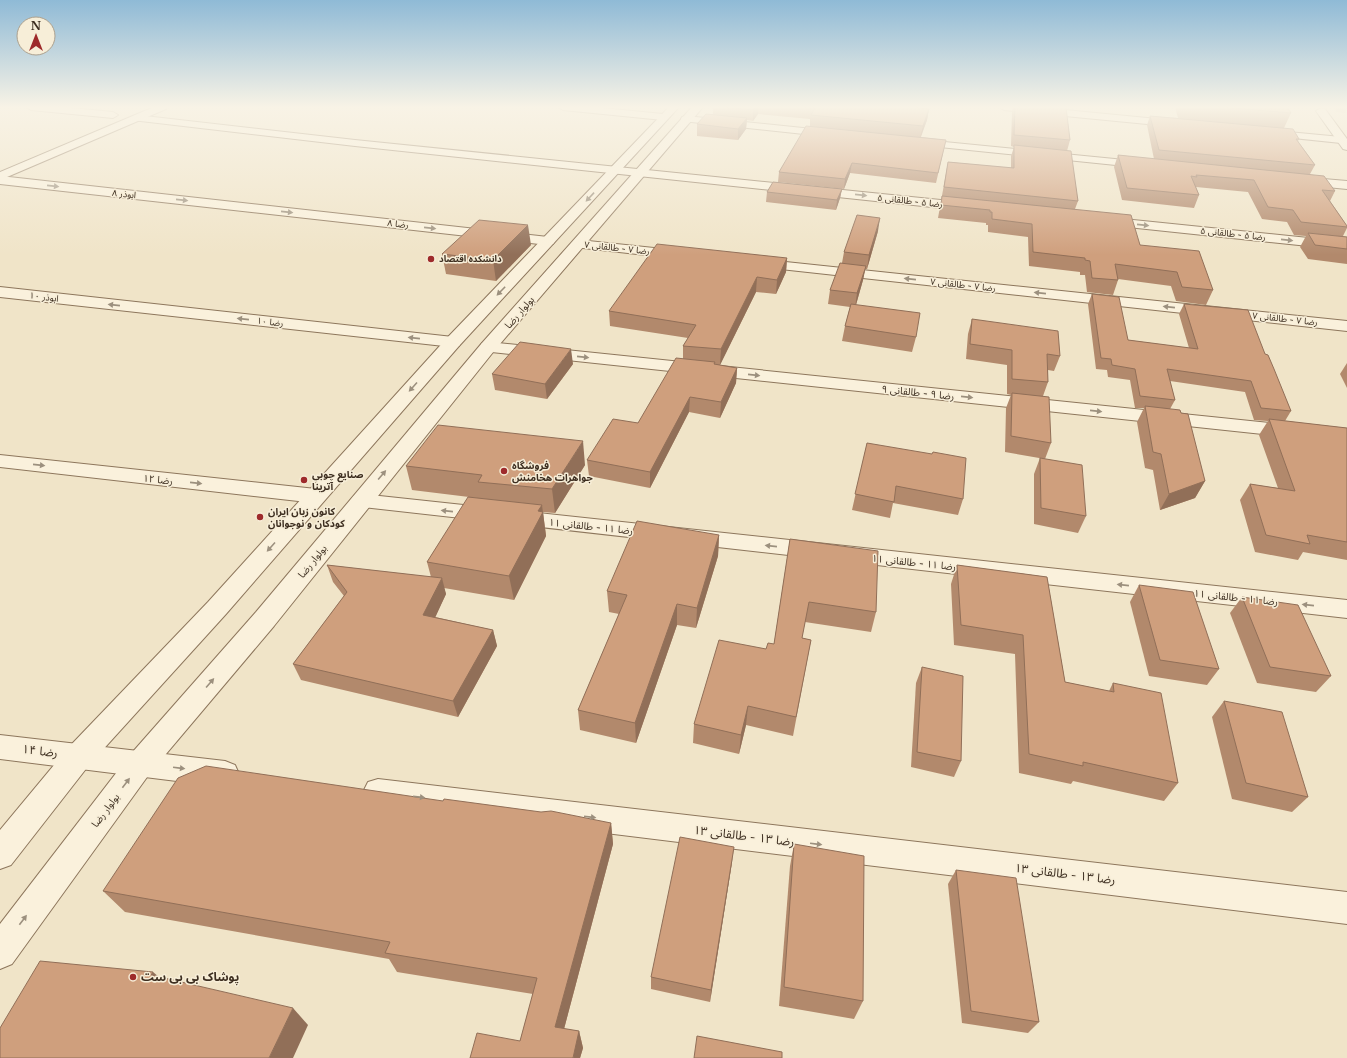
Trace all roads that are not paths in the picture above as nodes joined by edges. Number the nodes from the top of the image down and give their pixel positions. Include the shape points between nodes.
1 (39, 156) edge
2 (484, 156) edge
3 (631, 156) edge
4 (652, 156) edge
5 (1061, 156) edge
6 (1158, 166) edge
7 (615, 170) junction
8 (641, 173) junction
9 (0, 176) edge
10 (0, 180) edge
11 (1292, 180) edge
12 (1347, 185) edge
13 (248, 208) joint
14 (982, 208) edge
15 (1093, 220) edge
16 (548, 241) junction
17 (579, 244) junction
18 (1347, 246) edge
19 (698, 257) edge
20 (745, 262) edge
21 (0, 292) edge
22 (88, 302) joint
23 (1347, 326) edge
24 (453, 342) junction
25 (488, 347) junction
26 (1347, 437) edge
27 (0, 461) edge
28 (316, 496) junction
29 (361, 501) junction
30 (1347, 609) edge
31 (0, 747) edge
32 (80, 756) junction
33 (140, 764) junction
34 (251, 777) edge
35 (354, 789) edge
36 (0, 854) edge
37 (1347, 908) edge
38 (0, 952) edge

1 - 9 street
2 - 7 street, رضا ۵ - طالقانی ۵
3 - 7 street
4 - 8 street, بولوار رضا
5 - 6 street
7 - 8 street, رضا ۵ - طالقانی ۵
7 -> 16 street
8 -> 14 street, رضا ۵ - طالقانی ۵
8 - 17 street, بولوار رضا
10 -> 13 street, ابوذر ۸
11 - 12 street
13 -> 16 street, رضا ۸
15 -> 18 street, رضا ۵ - طالقانی ۵
16 -> 24 street
17 - 19 street, رضا ۷ - طالقانی ۷
17 - 25 street, بولوار رضا
23 -> 20 street, رضا ۷ - طالقانی ۷
21 - 22 street, ابوذر ۱۰
24 -> 22 street, رضا ۱۰
24 - 25 street, رضا ۱۰
24 -> 28 street
25 -> 26 street, رضا ۹ - طالقانی ۹
29 -> 25 street, بولوار رضا
27 -> 28 street, رضا ۱۲
28 -> 32 street
30 -> 29 street, رضا ۱۱ - طالقانی ۱۱
33 -> 29 street, بولوار رضا via 265,619
31 - 32 street, رضا ۱۴
32 - 33 street, رضا ۱۴
32 - 36 street
33 -> 34 street
38 -> 33 street, بولوار رضا
35 -> 37 street, رضا ۱۳ - طالقانی ۱۳

